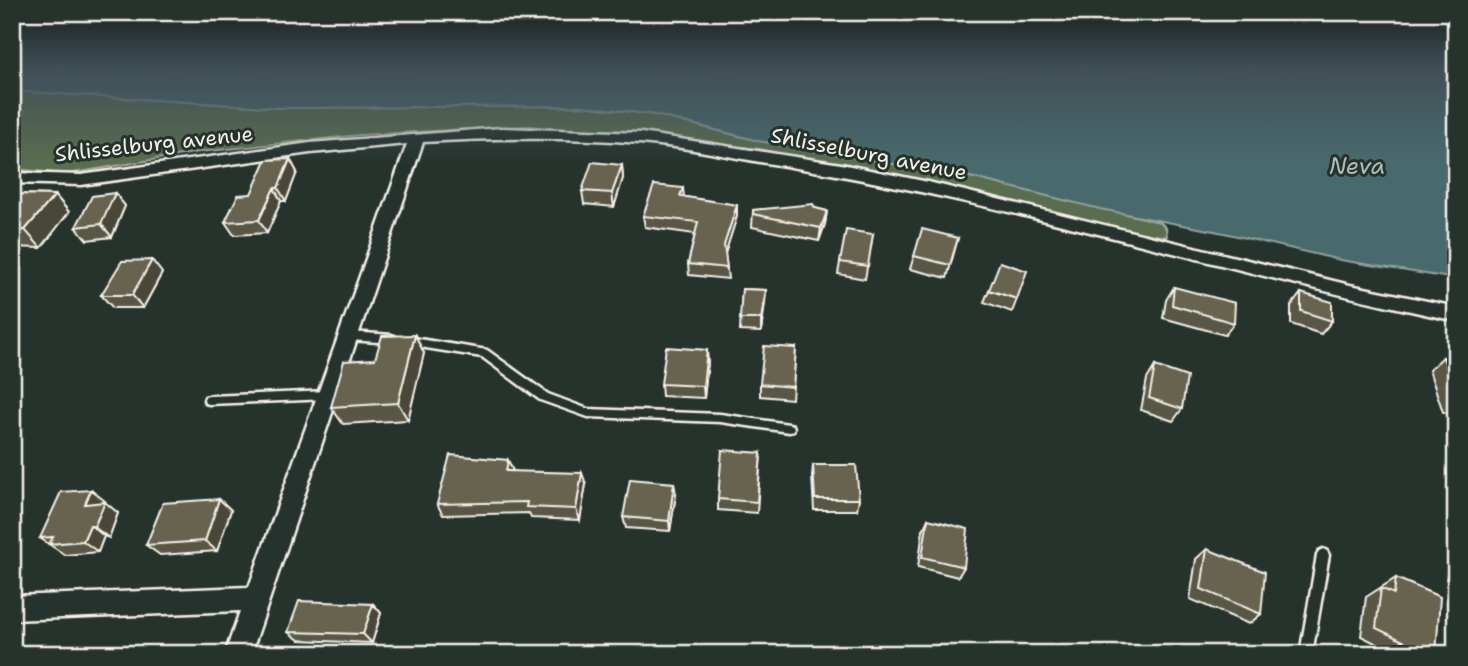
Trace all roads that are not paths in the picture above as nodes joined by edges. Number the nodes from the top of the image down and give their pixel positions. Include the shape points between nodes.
1 (417, 138) junction
2 (12, 178) edge
3 (1456, 314) edge
4 (350, 336) junction
5 (329, 395) junction
6 (209, 400) dead end
7 (789, 428) dead end
8 (1323, 555) dead end
9 (256, 599) junction
10 (12, 608) edge
11 (238, 654) edge
12 (1306, 654) edge

1 - 2 street, Shlisselburg avenue via 81,180
1 - 3 street, Shlisselburg avenue via 567,134 641,138 737,152 929,187
1 - 4 street
4 - 5 street
4 - 7 lane via 484,353 544,397 588,413 720,418
5 - 6 lane
5 - 9 street
8 - 12 lane
9 - 10 street
9 - 11 street

